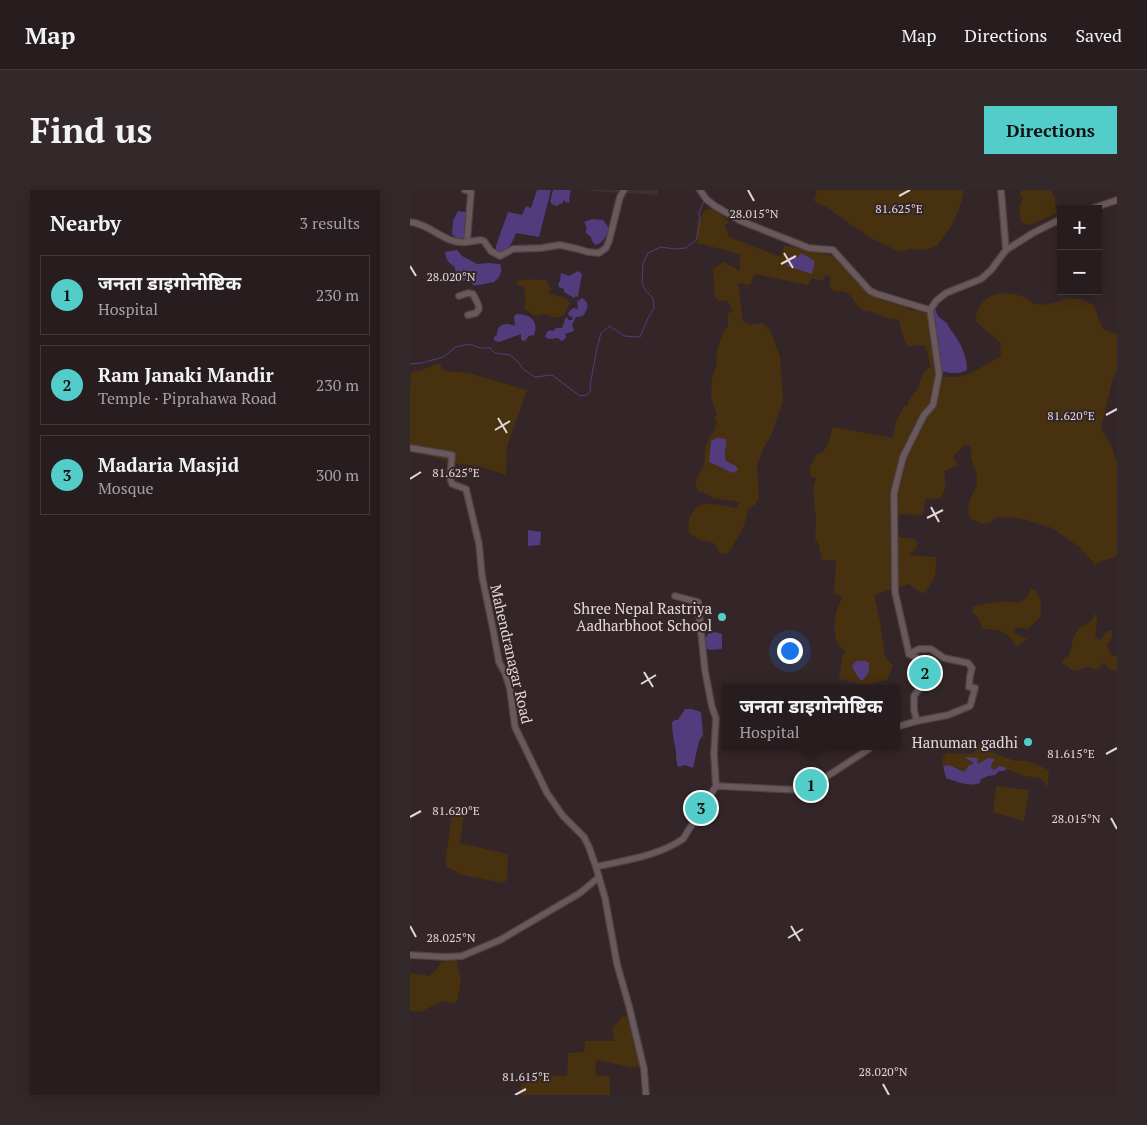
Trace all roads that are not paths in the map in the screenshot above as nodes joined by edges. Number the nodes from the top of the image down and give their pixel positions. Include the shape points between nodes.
1 (465, 190) edge
2 (624, 190) edge
3 (700, 190) edge
4 (1000, 190) edge
5 (1117, 200) edge
6 (1102, 205) edge
7 (410, 222) edge
8 (1057, 222) edge
9 (467, 242) junction
10 (1006, 250) junction
11 (459, 296) dead end
12 (930, 310) junction
13 (468, 315) dead end
14 (410, 448) edge
15 (675, 596) dead end
16 (909, 654) junction
17 (917, 721) junction
18 (900, 726) edge
19 (867, 750) edge
20 (716, 786) junction
21 (596, 867) junction
22 (599, 877) junction
23 (411, 956) edge
24 (646, 1095) edge

1 - 9 street via 471,192
2 - 9 street via 609,241 599,253 552,245 513,249 500,256 484,241
3 - 12 street via 715,206 741,221 809,248 834,250 870,291
4 - 10 street
5 - 6 street
7 - 9 street via 447,240
8 - 10 street
10 - 12 street via 982,279 946,293
11 - 13 street via 468,292 473,294 478,304 476,313
12 - 16 street via 938,384 933,404 903,456 894,493 895,592
14 - 21 street, Mahendranagar Road via 452,455 450,478 452,484 466,489 499,662 510,689 515,727 547,793 563,816 584,837
15 - 20 street via 698,602 705,671 716,718
16 - 17 street via 917,658 922,685 914,696
16 - 17 street via 919,649 931,649 944,658 968,663 972,668 969,687 975,688 970,706 948,715
17 - 18 street
19 - 20 street via 809,788
20 - 21 street via 683,839 658,852
21 - 22 street, Mahendranagar Road
22 - 23 street via 580,893 508,935 462,956
22 - 24 street, Mahendranagar Road via 644,1069

